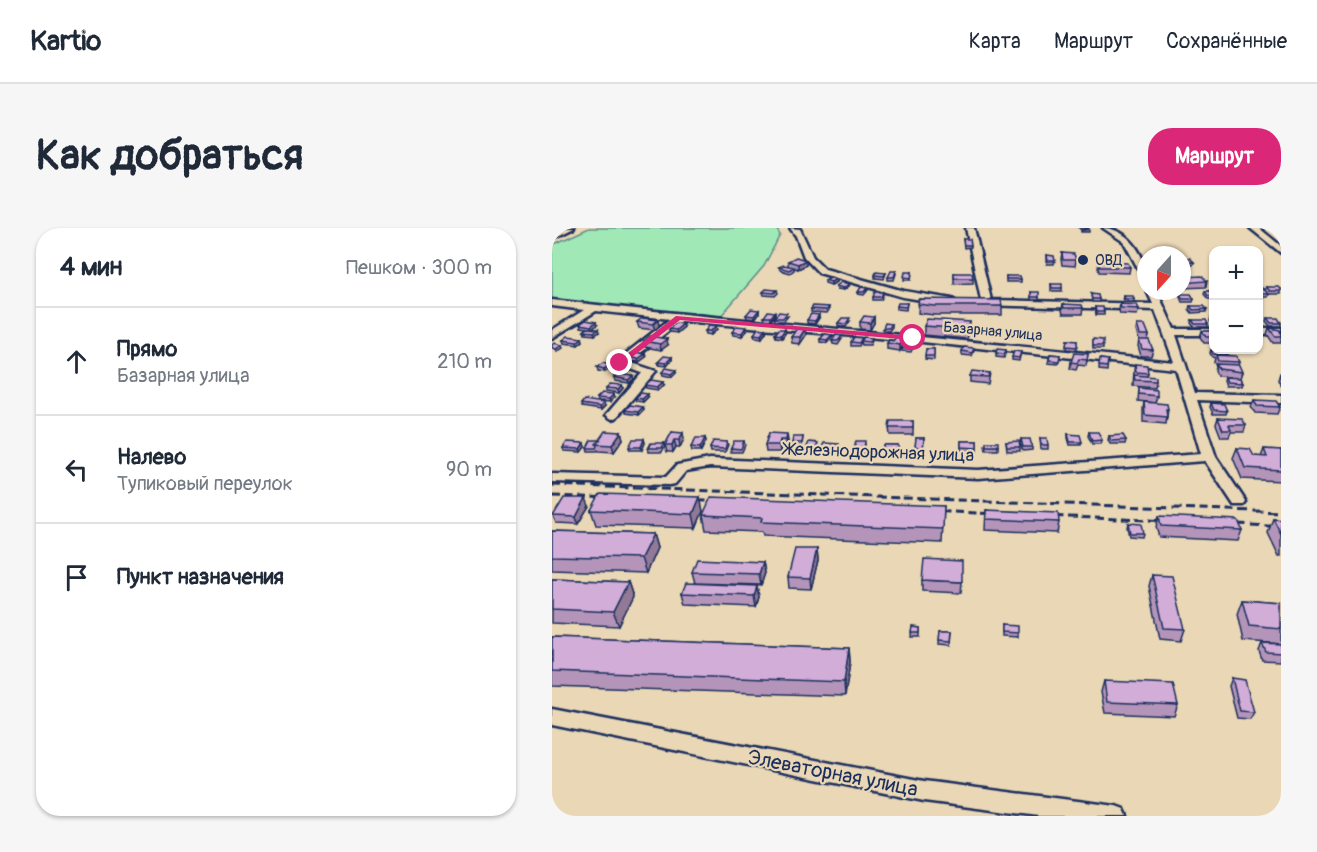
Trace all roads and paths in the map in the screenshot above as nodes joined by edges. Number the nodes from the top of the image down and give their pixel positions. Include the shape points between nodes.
1 (570, 228) edge
2 (794, 228) edge
3 (970, 228) edge
4 (1107, 228) edge
5 (1254, 228) edge
6 (552, 236) edge
7 (1281, 250) edge
8 (1137, 258) edge
9 (1156, 300) edge
10 (552, 303) edge
11 (987, 304) junction
12 (1159, 307) junction
13 (594, 308) junction
14 (679, 317) junction
15 (1263, 331) edge
16 (1281, 331) edge
17 (1170, 332) junction
18 (1209, 332) edge
19 (552, 335) edge
20 (1180, 366) junction
21 (1189, 396) junction
22 (1281, 399) edge
23 (612, 415) dead end
24 (1209, 457) junction
25 (552, 478) edge
26 (1239, 502) dead end
27 (552, 717) edge
28 (1116, 816) edge

1 - 6 street
2 - 11 street via 812,262 822,271 903,294
3 - 11 street
4 - 8 street via 1127,240
5 - 7 street
9 - 12 street
10 - 13 street, Базарная улица
11 - 12 street
12 - 17 street
13 - 14 street, Базарная улица
13 - 19 street
14 - 20 street, Базарная улица
14 - 23 street via 620,363 650,371
15 - 16 street
17 - 18 street
17 - 20 street
20 - 21 street
21 - 22 street
21 - 24 street
24 - 25 street, Железнодорожная улица via 978,474 710,463 682,468 670,481
24 - 26 street
27 - 28 street, Элеваторная улица via 924,791

